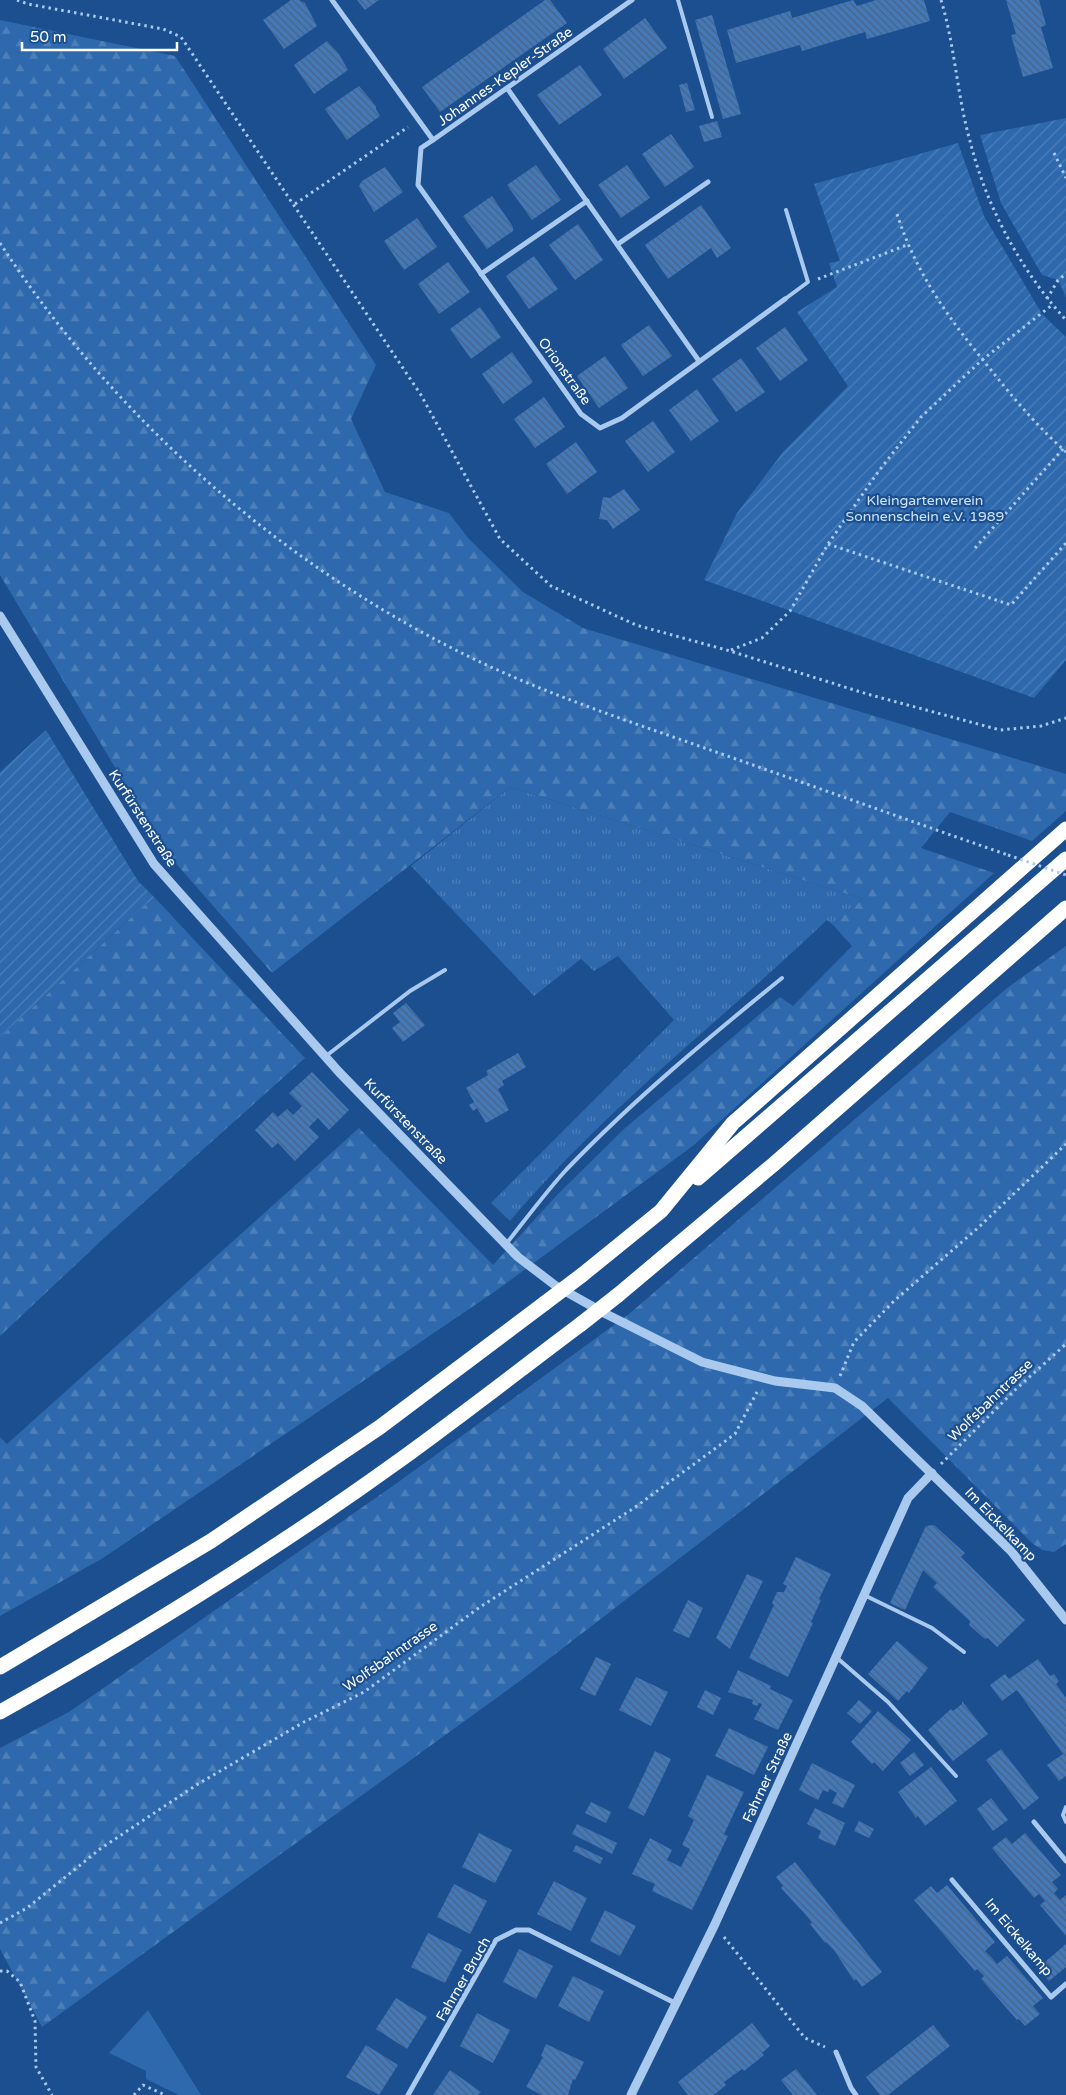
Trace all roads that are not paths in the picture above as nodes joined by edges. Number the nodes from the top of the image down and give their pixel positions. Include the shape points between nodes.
1 (332, 0) edge
2 (632, 0) edge
3 (678, 0) edge
4 (507, 88) junction
5 (712, 117) dead end
6 (433, 140) junction
7 (708, 182) dead end
8 (587, 201) junction
9 (786, 210) dead end
10 (618, 244) junction
11 (482, 274) junction
12 (785, 299) joint
13 (699, 362) junction
14 (0, 616) edge
15 (1066, 829) edge
16 (1066, 860) edge
17 (1066, 908) edge
18 (445, 970) dead end
19 (782, 978) dead end
20 (326, 1056) junction
21 (668, 1203) junction
22 (506, 1244) junction
23 (932, 1473) junction
24 (864, 1595) junction
25 (1066, 1620) edge
26 (964, 1652) dead end
27 (836, 1657) junction
28 (0, 1667) edge
29 (0, 1712) edge
30 (956, 1776) dead end
31 (1066, 1807) edge
32 (1034, 1822) dead end
33 (1066, 1822) edge
34 (1066, 1861) edge
35 (952, 1880) dead end
36 (1066, 1984) edge
37 (675, 2003) junction
38 (836, 2052) road end
39 (408, 2095) edge
40 (631, 2095) edge
41 (856, 2095) edge

1 - 6 street, Johannes-Kepler-Straße
2 - 4 street, Johannes-Kepler-Straße
3 - 5 lane
4 - 6 street, Johannes-Kepler-Straße
4 - 8 street
6 - 11 street, Orionstraße via 421,148 418,185
7 - 10 street
8 - 10 street
8 - 11 street
9 - 12 lane via 808,282
10 - 13 street
11 - 13 street, Orionstraße via 581,414 600,428 622,418
12 - 13 street, Orionstraße
14 - 20 street, Kurfürstenstraße via 154,864
15 - 21 highway via 733,1123
16 - 21 highway
17 - 29 highway, bridge via 774,1164 581,1324 399,1461 238,1569
18 - 20 lane via 410,991
19 - 22 lane via 621,1116 565,1171
20 - 22 street, Kurfürstenstraße
21 - 28 highway, bridge via 582,1275 380,1427 211,1541
22 - 23 street, Kurfürstenstraße via 556,1286 702,1362 775,1381 835,1388 862,1406
23 - 24 street, Fahrner Straße via 908,1498
23 - 25 street, Im Eickelkamp via 1012,1551
24 - 26 lane via 932,1628
24 - 27 street, Fahrner Straße
27 - 30 lane via 888,1702
27 - 37 street, Fahrner Straße via 715,1924
31 - 33 lane via 1063,1815
32 - 34 street
35 - 36 street, Im Eickelkamp via 1051,1997
37 - 39 street, Fahrner Bruch via 529,1930 511,1932 496,1940
37 - 40 street, Fahrner Straße
38 - 41 street

